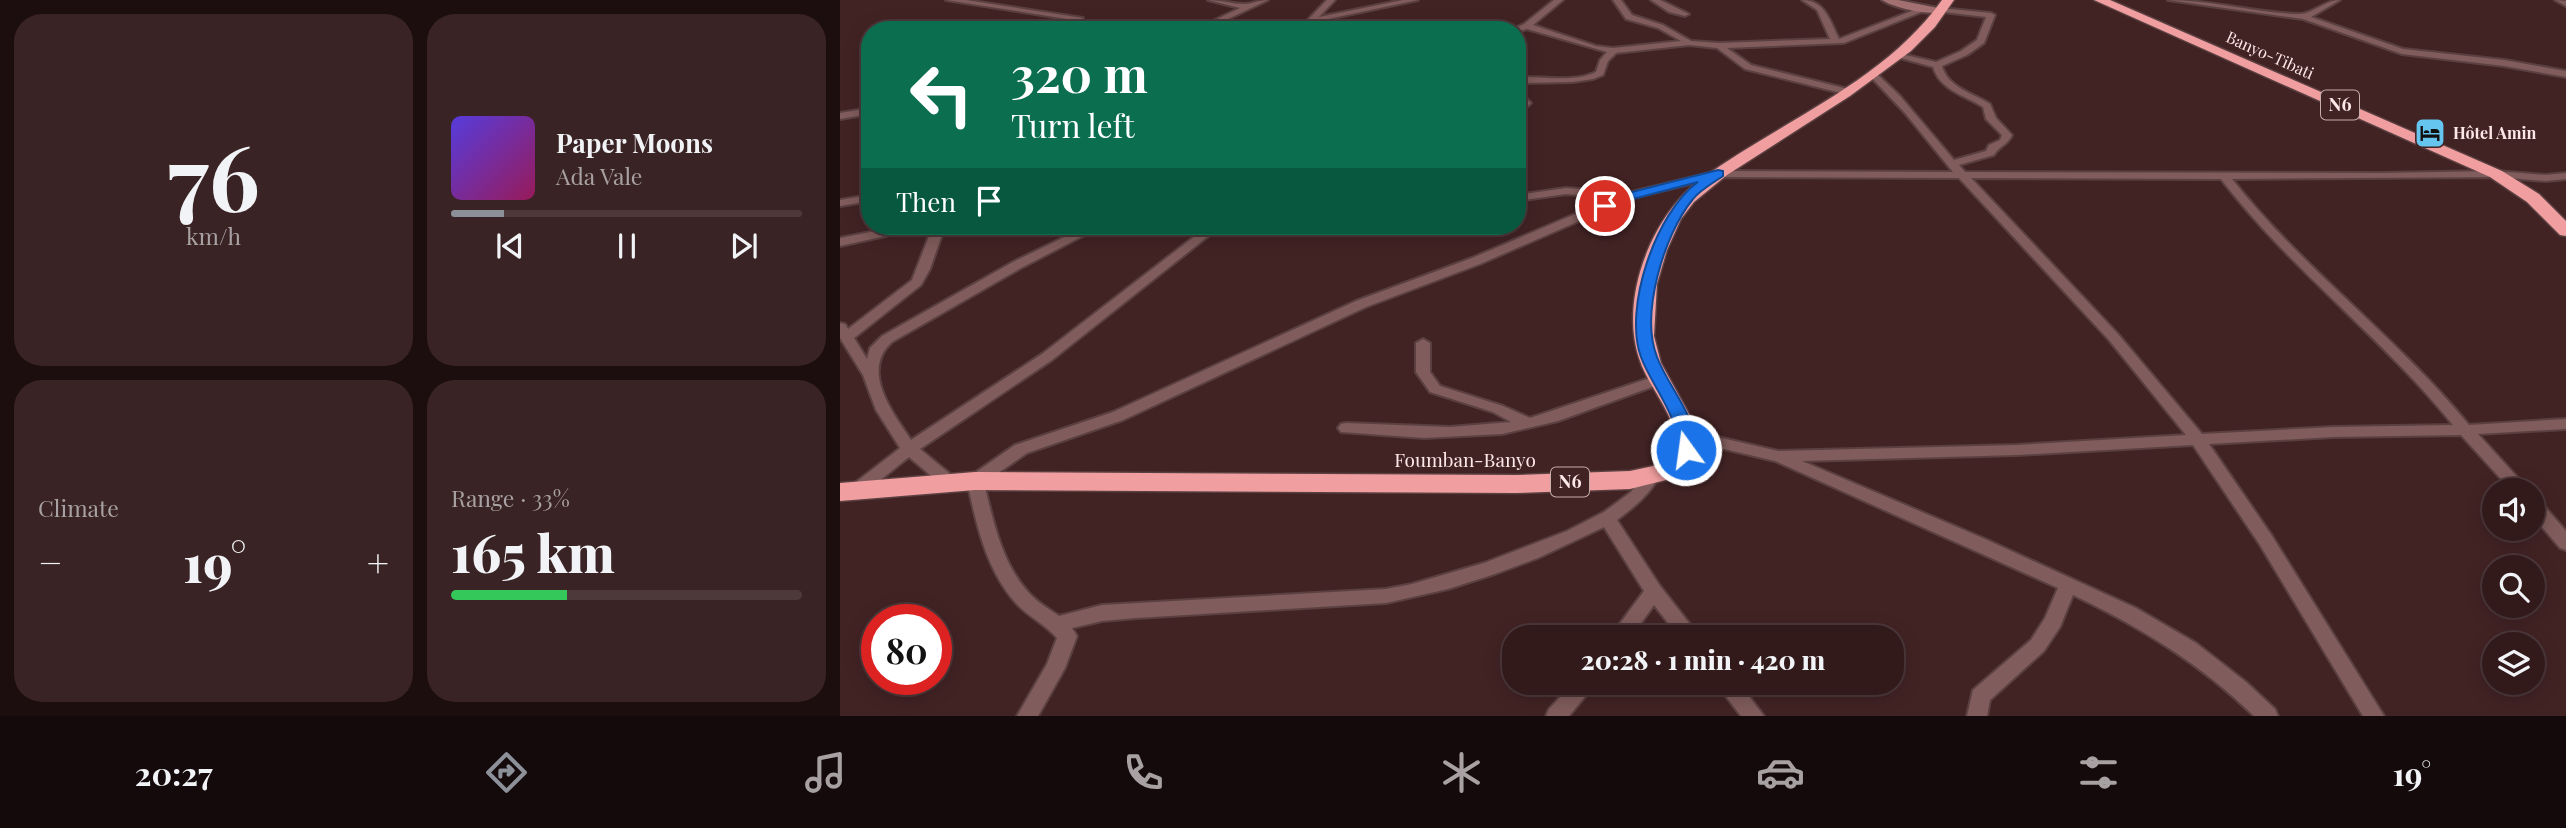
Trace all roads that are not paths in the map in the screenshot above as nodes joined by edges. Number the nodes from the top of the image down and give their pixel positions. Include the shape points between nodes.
1 (950, 0) edge
2 (1212, 0) edge
3 (1264, 0) edge
4 (1331, 0) edge
5 (1414, 0) edge
6 (1559, 0) edge
7 (1617, 0) edge
8 (1656, 0) edge
9 (1806, 0) edge
10 (1887, 0) edge
11 (2100, 0) edge
12 (2172, 0) edge
13 (2336, 0) edge
14 (2558, 0) edge
15 (2566, 4) edge
16 (1939, 6) edge
17 (1247, 7) junction
18 (1685, 14) dead end
19 (1426, 16) dead end
20 (2304, 17) junction
21 (1076, 21) edge
22 (1217, 21) edge
23 (1309, 21) joint
24 (1420, 21) edge
25 (1527, 26) joint
26 (1836, 42) junction
27 (1689, 43) junction
28 (1719, 46) junction
29 (1612, 51) junction
30 (1897, 56) junction
31 (1937, 65) junction
32 (1872, 74) junction
33 (2566, 74) edge
34 (1526, 79) edge
35 (1845, 91) junction
36 (840, 106) edge
37 (861, 114) edge
38 (840, 118) edge
39 (1958, 169) junction
40 (1718, 174) junction
41 (2223, 174) junction
42 (2496, 174) junction
43 (2566, 176) edge
44 (1628, 196) junction
45 (1526, 197) edge
46 (861, 200) edge
47 (840, 203) edge
48 (2566, 231) edge
49 (874, 235) edge
50 (935, 235) edge
51 (1078, 235) edge
52 (1203, 235) edge
53 (840, 242) edge
54 (843, 332) edge
55 (1423, 342) dead end
56 (870, 374) junction
57 (1658, 380) junction
58 (1528, 423) junction
59 (2566, 424) edge
60 (1346, 428) dead end
61 (2465, 430) junction
62 (1688, 435) junction
63 (2196, 438) junction
64 (909, 449) junction
65 (1778, 456) junction
66 (1651, 477) junction
67 (2510, 478) edge
68 (975, 481) junction
69 (949, 482) junction
70 (848, 491) edge
71 (1607, 518) junction
72 (2545, 518) edge
73 (2566, 543) edge
74 (2068, 586) junction
75 (1654, 591) junction
76 (1059, 624) junction
77 (1629, 625) edge
78 (1681, 625) edge
79 (1575, 695) edge
80 (1736, 695) edge
81 (1027, 716) edge
82 (1556, 716) edge
83 (1755, 716) edge
84 (1977, 716) edge
85 (2268, 716) edge
86 (2374, 716) edge

1 - 21 street via 1079,18
2 - 17 street
3 - 17 street
4 - 23 street
5 - 23 street
6 - 25 street
7 - 27 street via 1629,17 1651,22
8 - 18 street
9 - 26 street via 1820,9
10 - 16 street
11 - 42 highway, Banyo-Tibati / N6
12 - 20 street
13 - 20 street
14 - 15 street
16 - 26 street
16 - 30 highway via 1922,35
16 - 31 street via 1991,16 1981,41
17 - 22 street
19 - 24 street
20 - 33 street via 2402,51
25 - 29 street
26 - 28 street
27 - 28 street
27 - 29 street
28 - 35 street via 1748,67
29 - 34 street via 1595,76 1571,81
30 - 31 street
30 - 32 highway
31 - 39 street via 1954,89 1987,106 1991,119 2007,135 1986,155
32 - 35 highway
32 - 39 street
35 - 40 highway
36 - 38 street
37 - 38 street
39 - 40 street
39 - 41 street
39 - 63 street via 2077,297
40 - 44 street
40 - 57 highway via 1684,202 1654,262 1643,324
41 - 42 street
41 - 61 street via 2250,209 2431,388
42 - 43 street
42 - 48 highway, Banyo-Tibati / N6 via 2533,198
44 - 45 street via 1566,191
44 - 68 street via 1361,304 1118,416 1038,441 1005,457
46 - 47 street
49 - 53 street
50 - 54 street via 917,282
51 - 56 street via 887,339 877,348
52 - 64 street via 1047,357
54 - 56 street
55 - 58 street via 1423,372 1435,389
56 - 64 street via 883,410
57 - 58 street
57 - 62 highway
58 - 60 street via 1458,433
59 - 61 street
61 - 63 street
61 - 67 street
62 - 65 street
62 - 66 highway, Foumban-Banyo / N6 via 1683,459
63 - 65 street via 2017,450
63 - 86 street via 2256,523
64 - 69 street
64 - 70 street
65 - 74 street
66 - 68 highway, Foumban-Banyo / N6 via 1516,484
66 - 71 street via 1647,489
68 - 69 highway, Foumban-Banyo / N6
68 - 76 street via 985,524 1009,579 1037,612
69 - 70 highway, Foumban-Banyo / N6
71 - 75 street
71 - 76 street via 1473,575 1418,592 1102,613
72 - 73 street
74 - 84 street via 2043,639 1980,696
74 - 85 street via 2129,613 2189,649
75 - 77 street
75 - 78 street
76 - 81 street via 1067,636 1063,653
79 - 82 street
80 - 83 street

